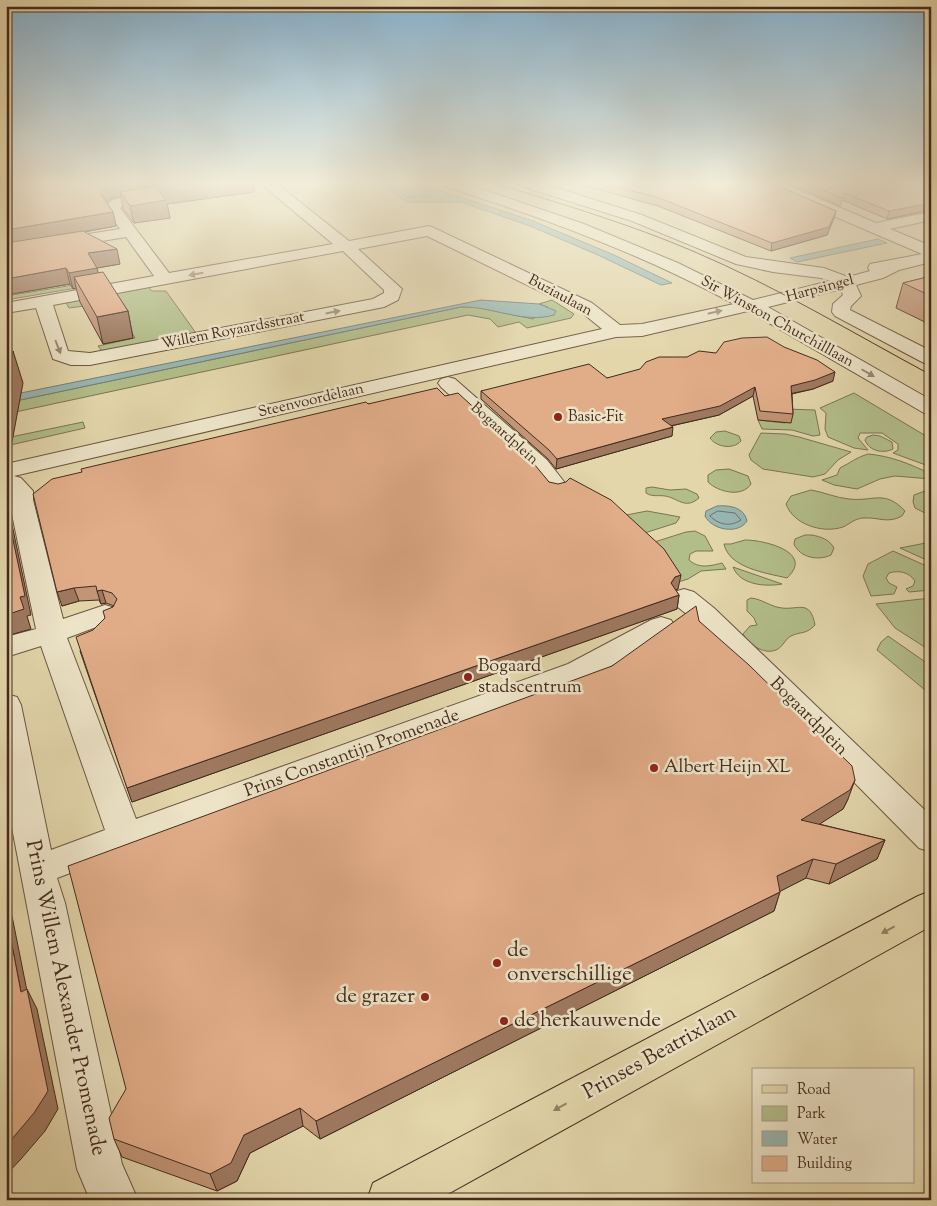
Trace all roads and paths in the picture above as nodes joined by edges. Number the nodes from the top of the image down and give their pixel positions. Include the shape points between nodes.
1 (85, 239) edge
2 (135, 239) edge
3 (337, 239) edge
4 (387, 239) edge
5 (446, 239) edge
6 (609, 239) edge
7 (636, 239) edge
8 (689, 239) edge
9 (901, 239) edge
10 (347, 247) junction
11 (6, 252) edge
12 (931, 252) edge
13 (931, 257) edge
14 (839, 279) junction
15 (165, 280) junction
16 (730, 286) junction
17 (752, 298) junction
18 (775, 301) junction
19 (42, 302) junction
20 (6, 308) edge
21 (616, 331) junction
22 (931, 359) edge
23 (897, 369) dead end
24 (448, 383) dead end
25 (931, 408) edge
26 (10, 477) edge
27 (557, 488) edge
28 (684, 598) dead end
29 (105, 614) edge
30 (661, 626) dead end
31 (51, 634) junction
32 (6, 647) edge
33 (6, 705) edge
34 (125, 838) junction
35 (931, 838) edge
36 (37, 870) junction
37 (931, 907) edge
38 (115, 1200) edge
39 (390, 1200) edge

1 - 11 street
2 - 15 street
3 - 10 street
4 - 10 street, Buziaulaan
5 - 21 street, Buziaulaan via 586,307
6 - 16 street, Sir Winston Churchilllaan via 678,269
7 - 16 street, Sir Winston Churchilllaan
8 - 14 street, Sir Winston Churchilllaan via 742,261 817,272
9 - 12 street
10 -> 15 street, Buziaulaan
19 -> 10 street, Willem Royaardsstraat via 60,355 90,359 378,303 392,296 392,289
13 - 14 street, Harpsingel via 893,266 877,274
14 - 17 street, Harpsingel via 773,288
14 - 18 street, Harpsingel
14 - 22 street via 852,296 842,304 841,312
15 - 19 street, Buziaulaan
16 - 17 street, Sir Winston Churchilllaan
16 - 21 street, Steenvoordelaan via 625,323
17 - 18 street, Steenvoordelaan
21 -> 17 street, Steenvoordelaan via 642,330
17 -> 25 street, Sir Winston Churchilllaan
18 - 23 street, Sir Winston Churchilllaan
19 - 20 street, Buziaulaan
21 - 26 street, Steenvoordelaan
24 - 27 street, Bogaardplein via 539,465
26 - 31 street via 21,491
28 - 35 street, Bogaardplein
29 - 31 street
30 - 34 street, Prins Constantijn Promenade via 579,671
31 - 32 street
31 - 34 street
33 - 36 street, Prins Willem Alexander Promenade
34 - 36 street, Prins Constantijn Promenade
36 - 38 street, Prins Willem Alexander Promenade via 100,1169
37 -> 39 main road, Prinses Beatrixlaan

